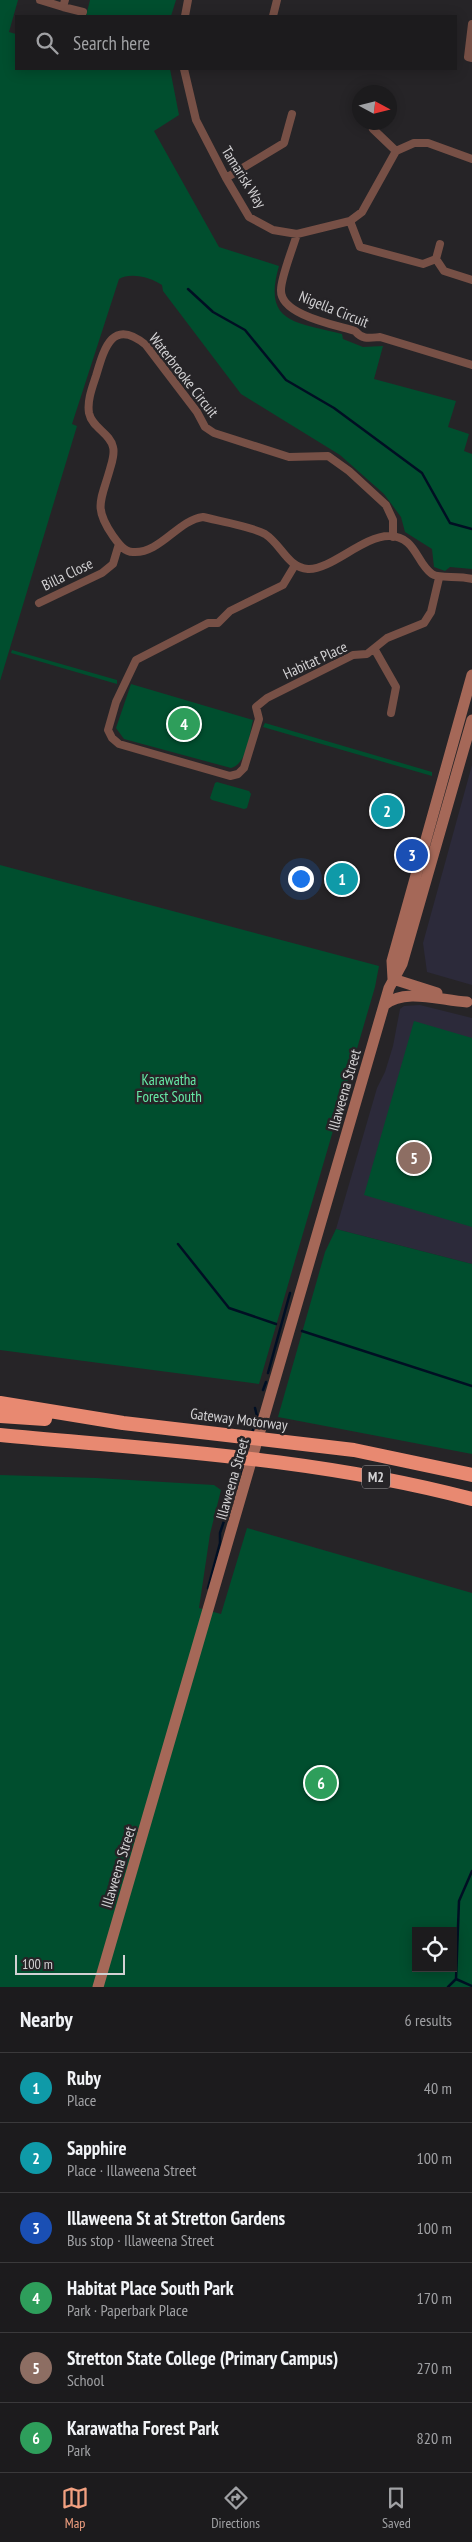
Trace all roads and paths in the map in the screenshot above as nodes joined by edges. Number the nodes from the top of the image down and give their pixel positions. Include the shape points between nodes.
1 (40, 0) edge
2 (188, 0) edge
3 (277, 0) edge
4 (64, 3) edge
5 (83, 12) dead end
6 (185, 15) edge
7 (273, 15) edge
8 (472, 24) edge
9 (472, 58) edge
10 (184, 70) edge
11 (292, 114) dead end
12 (374, 130) edge
13 (396, 151) junction
14 (472, 159) edge
15 (226, 178) junction
16 (350, 221) junction
17 (297, 234) junction
18 (440, 244) dead end
19 (436, 259) junction
20 (472, 280) edge
21 (472, 365) edge
22 (393, 537) junction
23 (119, 544) junction
24 (295, 565) junction
25 (439, 578) junction
26 (472, 579) edge
27 (39, 603) dead end
28 (375, 650) junction
29 (472, 674) edge
30 (391, 713) dead end
31 (472, 720) edge
32 (440, 784) junction
33 (453, 788) junction
34 (393, 979) junction
35 (470, 1003) edge
36 (384, 1005) junction
37 (0, 1403) edge
38 (0, 1416) edge
39 (123, 1423) junction
40 (0, 1435) edge
41 (26, 1439) junction
42 (0, 1441) edge
43 (472, 1475) edge
44 (472, 1499) edge
45 (98, 1987) edge

1 - 4 street
2 - 6 street
3 - 7 street
4 - 5 street
8 - 9 street via 468,57
10 - 15 street, Tamarisk Way via 196,120
11 - 15 street via 284,143
12 - 13 street
13 - 14 street via 414,143 428,143
13 - 16 street via 362,212
15 - 17 street, Tamarisk Way via 249,217 273,230
16 - 17 street, Tamarisk Way
16 - 19 street via 360,247 423,264
17 - 21 street, Nigella Circuit via 280,291 285,303 294,311 355,331 360,337 380,337
18 - 19 street
19 - 20 street via 444,271
22 - 23 street, Waterbrooke Circuit via 393,520 386,505 349,470 328,456 289,457 205,428 197,412 146,344 136,336 123,334 113,336 104,348 90,397 89,413 93,423 113,446 113,459 99,507 102,519
22 - 24 street via 374,539 310,569
22 - 25 street via 402,539 416,551 430,573
23 - 24 street via 132,553 145,550 179,531 194,518 203,517 264,533
23 - 27 street, Billa Close via 113,564
24 - 28 street, Habitat Place via 284,585 230,611 218,623 208,623 136,660 116,702 108,730 112,738 118,744 230,776 238,774 244,768 259,719 256,707 267,698 353,655
25 - 26 street via 460,575
25 - 28 street, Habitat Place via 431,612 424,623 387,638
28 - 30 street via 396,687
29 - 32 street, Illaweena Street
31 - 33 street, Illaweena Street
32 - 33 street
32 - 34 street, Illaweena Street via 392,961
33 - 34 street, Illaweena Street via 402,964
34 - 35 street
34 - 36 street, Illaweena Street
35 - 36 street via 408,996
36 - 45 street, Illaweena Street
37 - 39 highway, Gateway Motorway / M2
38 - 39 highway via 106,1425
39 - 43 highway, Gateway Motorway / M2 via 363,1452
40 - 41 highway, M2
41 - 42 highway
41 - 44 highway, M2 via 279,1462 389,1480

